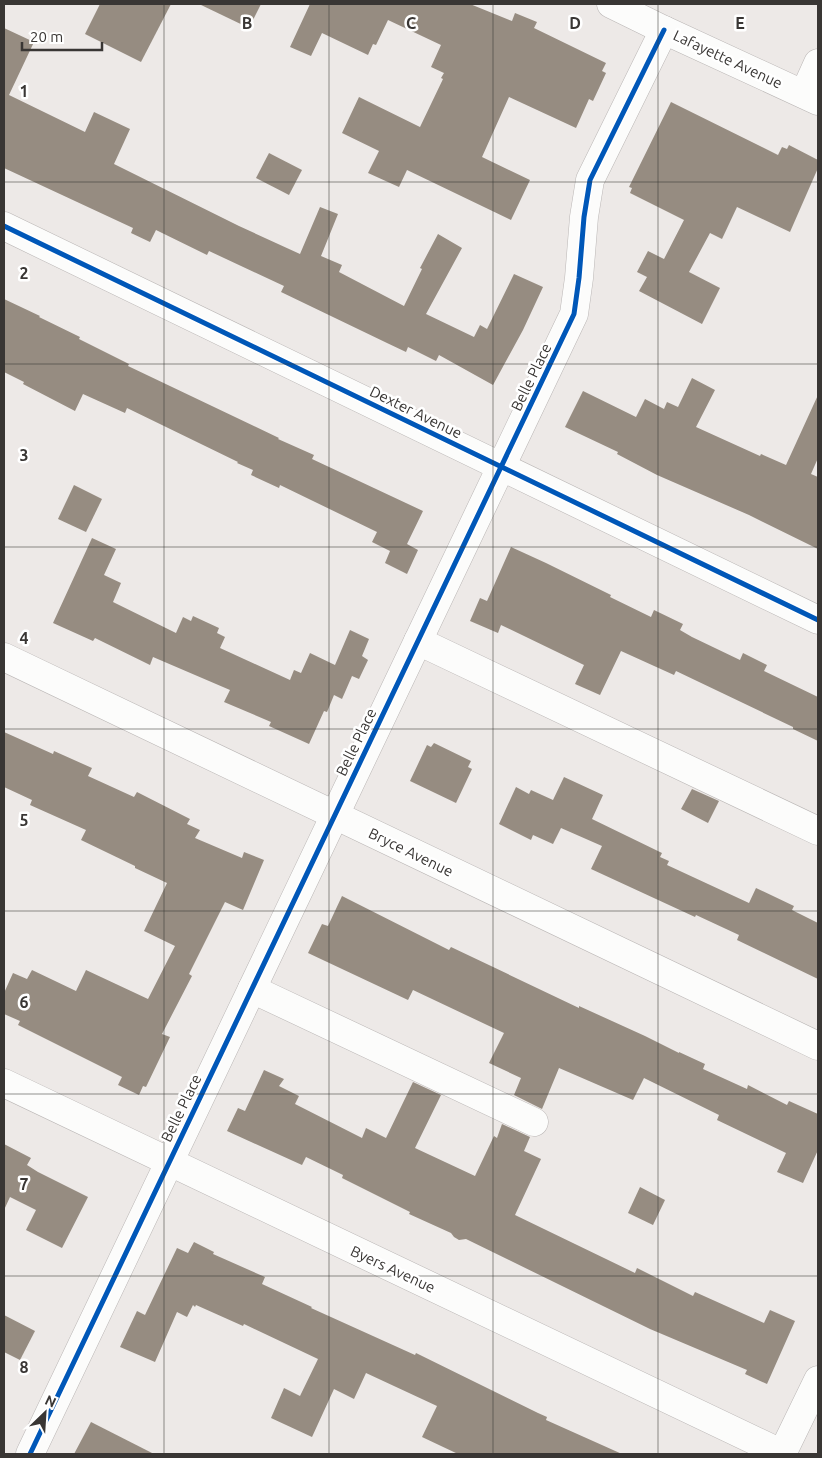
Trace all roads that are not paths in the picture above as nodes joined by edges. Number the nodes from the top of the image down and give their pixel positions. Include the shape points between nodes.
1 (611, 4) edge
2 (664, 30) junction
3 (818, 63) edge
4 (811, 97) edge
5 (4, 226) edge
6 (501, 468) junction
7 (818, 620) edge
8 (418, 641) junction
9 (4, 657) edge
10 (335, 815) junction
11 (818, 831) edge
12 (252, 989) junction
13 (818, 1046) edge
14 (4, 1083) edge
15 (534, 1122) dead end
16 (169, 1162) junction
17 (818, 1380) edge
18 (30, 1454) edge
19 (782, 1454) edge

1 - 2 street, Lafayette Avenue
2 - 4 street, Lafayette Avenue
2 - 6 street, Belle Place via 590,180 574,314
3 - 4 street
5 - 6 street, Dexter Avenue
6 - 7 street, Dexter Avenue
6 - 8 street, Belle Place
8 - 10 street, Belle Place
8 - 11 street
9 - 10 street, Bryce Avenue
10 - 12 street, Belle Place
10 - 13 street, Bryce Avenue
12 - 15 street
12 - 16 street, Belle Place
14 - 16 street, Byers Avenue
16 - 18 street, Belle Place
16 - 19 street, Byers Avenue
17 - 19 street

